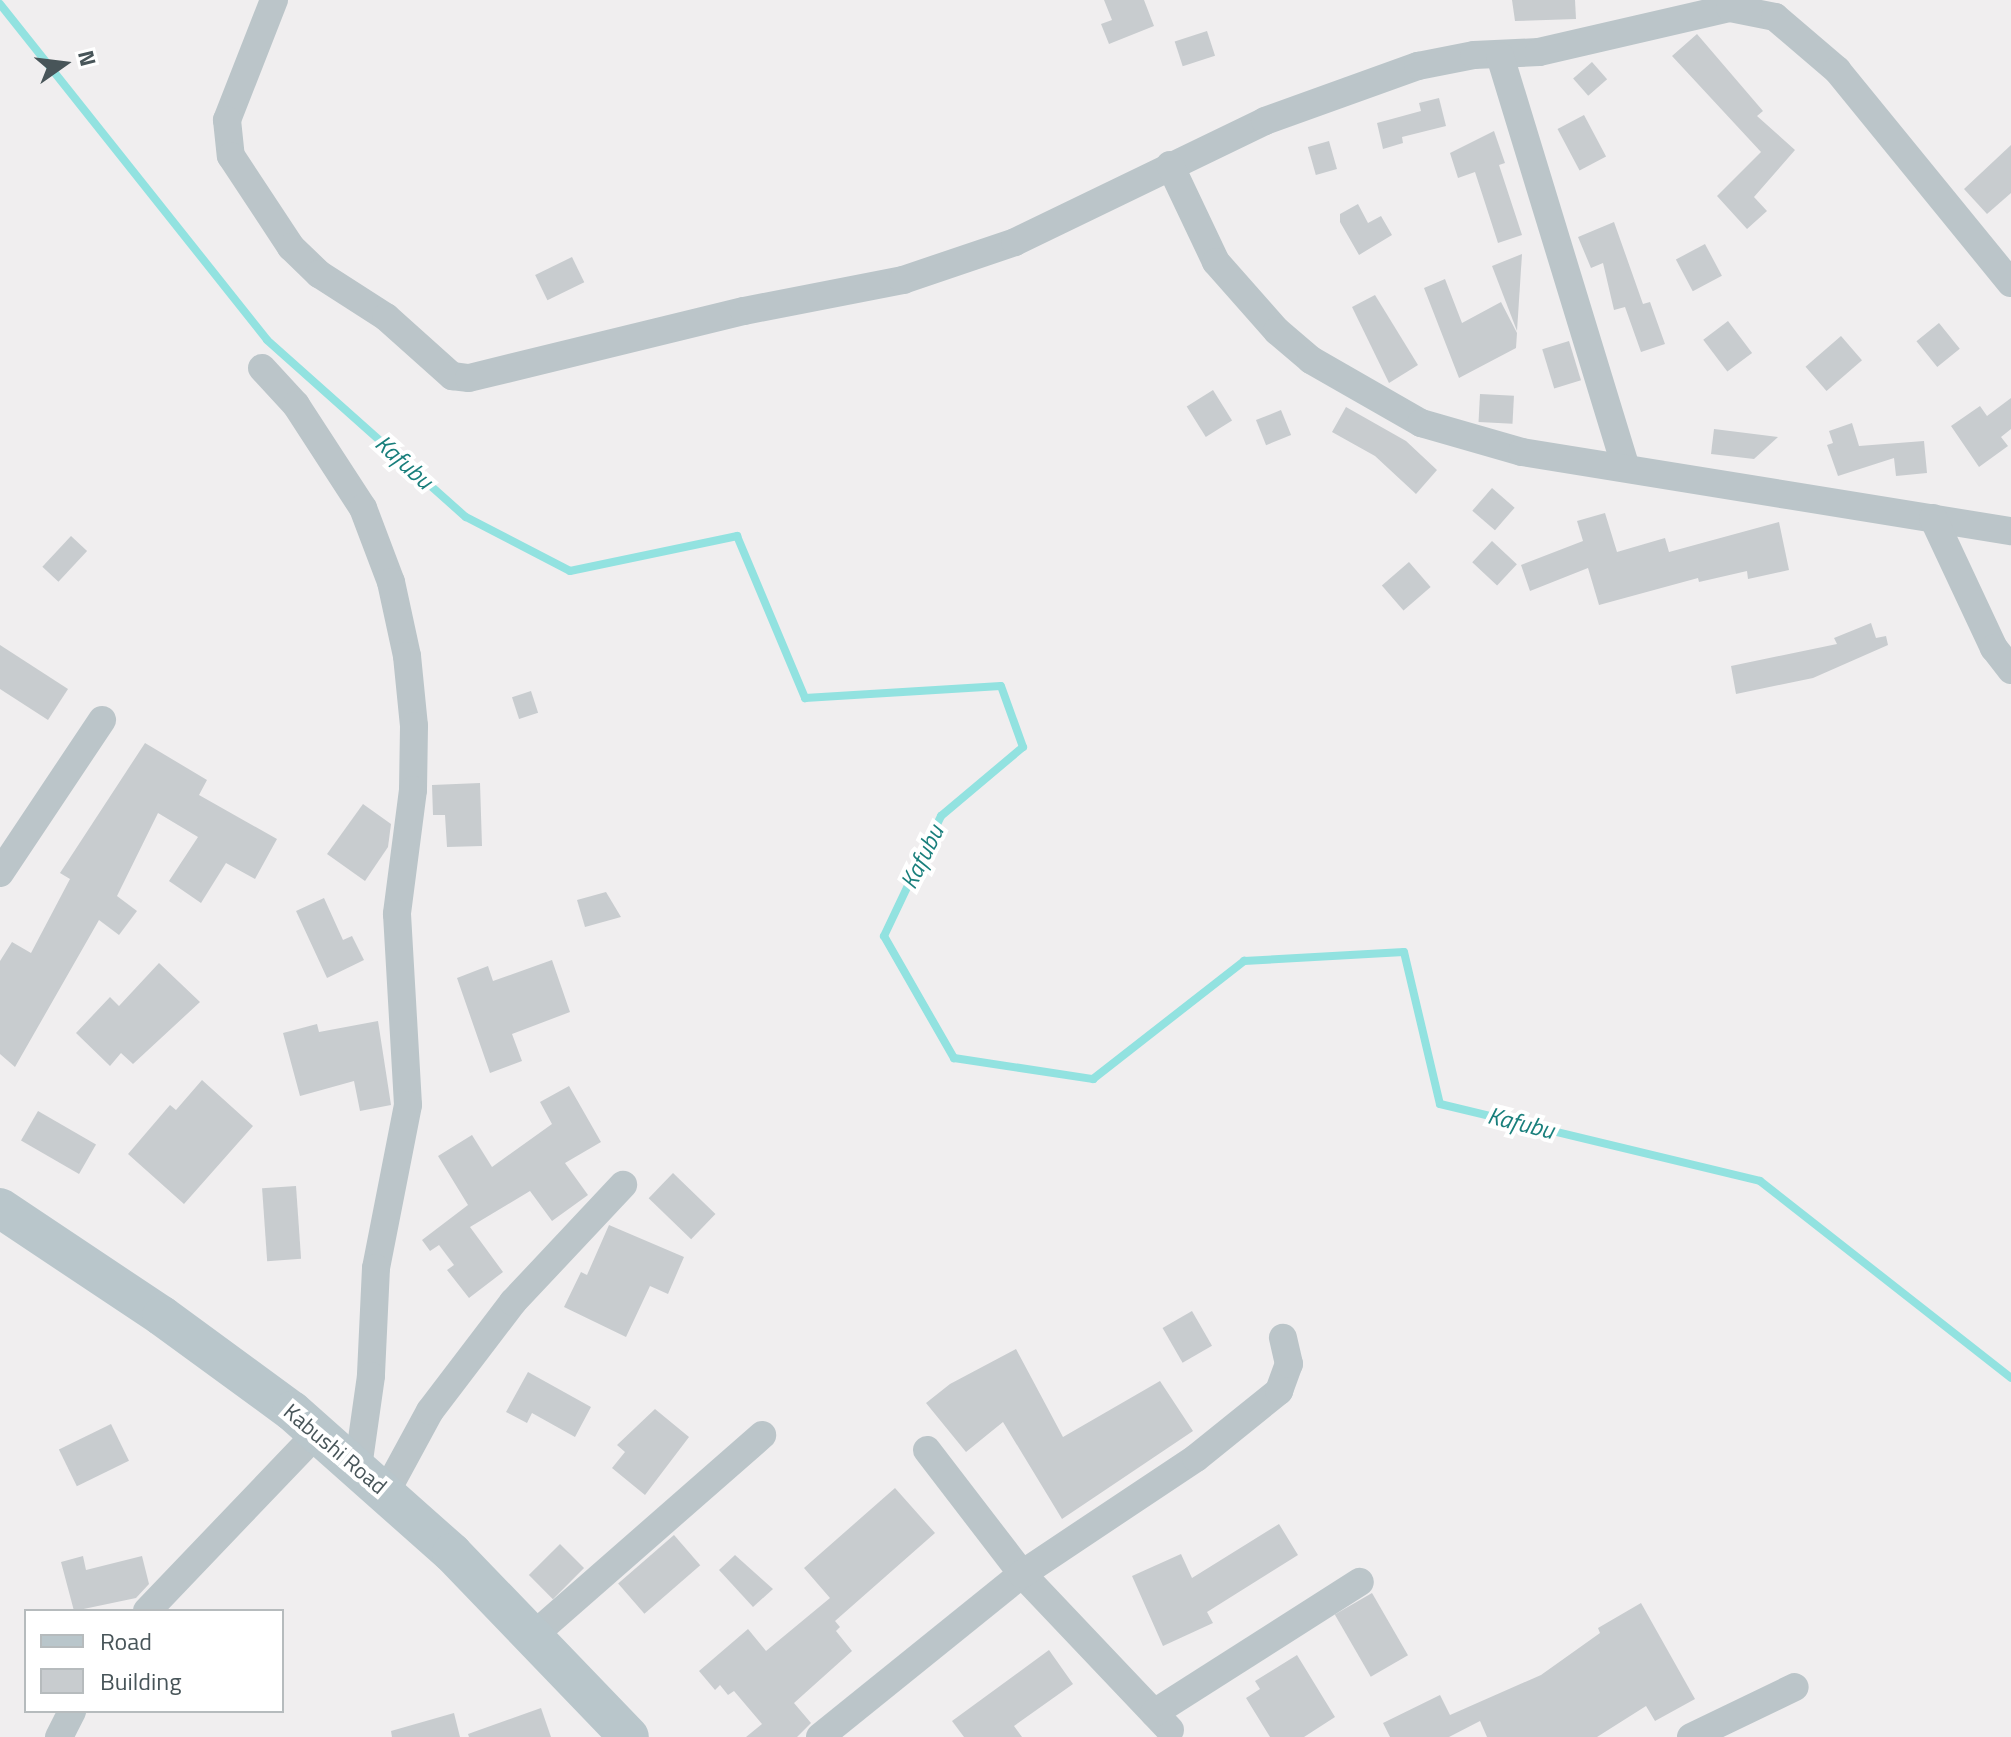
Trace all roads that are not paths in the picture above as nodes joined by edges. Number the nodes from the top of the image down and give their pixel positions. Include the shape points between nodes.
1 (274, 0) edge
2 (1500, 56) junction
3 (1170, 165) junction
4 (2011, 283) edge
5 (262, 368) dead end
6 (1625, 466) junction
7 (1933, 518) junction
8 (2011, 531) edge
9 (2011, 670) edge
10 (102, 720) dead end
11 (0, 873) edge
12 (623, 1185) dead end
13 (0, 1208) edge
14 (1283, 1338) dead end
15 (318, 1432) junction
16 (762, 1435) dead end
17 (927, 1450) dead end
18 (372, 1479) junction
19 (1022, 1574) junction
20 (1360, 1582) dead end
21 (149, 1609) edge
22 (535, 1634) junction
23 (1795, 1687) dead end
24 (71, 1713) edge
25 (1165, 1729) edge
26 (59, 1737) edge
27 (629, 1737) edge
28 (820, 1737) edge
29 (1691, 1737) edge

1 - 3 street via 227,120 231,156 291,247 319,274 386,317 452,376 482,375 744,311 903,280 1015,242
2 - 3 street via 1446,58 1418,66 1265,121
2 - 4 street via 1539,52 1730,8 1775,17 1837,70
2 - 6 street
3 - 6 street via 1216,262 1277,331 1311,360 1389,409 1434,428 1522,452
5 - 18 street via 296,405 363,508 391,582 412,712 413,790 397,914 408,1105 376,1268
6 - 7 street
7 - 8 street
7 - 9 street via 1994,648
10 - 11 street
12 - 18 street via 513,1302
13 - 15 main road, Kabushi Road via 162,1316
14 - 19 street via 1289,1364 1279,1391 1196,1458
15 - 18 main road, Kabushi Road
15 - 21 street
16 - 22 street
17 - 19 street
18 - 22 main road, Kabushi Road
19 - 25 street
19 - 28 street
20 - 25 street
22 - 27 main road, Kabushi Road
23 - 29 street
24 - 26 street

